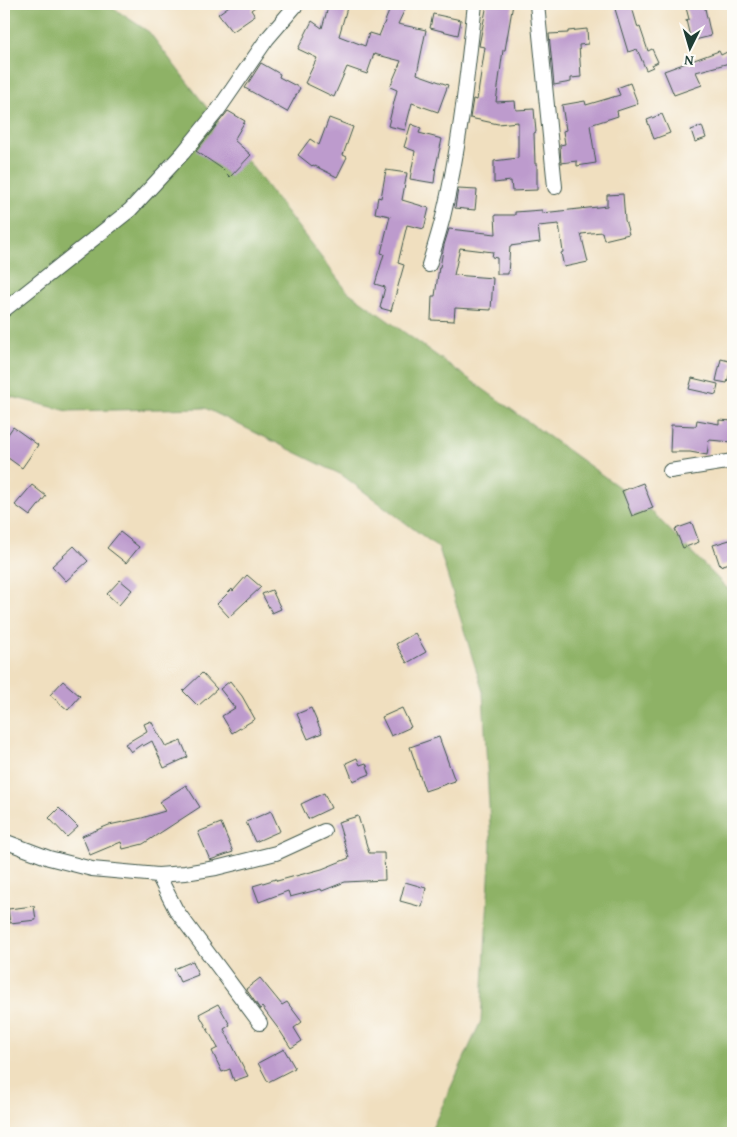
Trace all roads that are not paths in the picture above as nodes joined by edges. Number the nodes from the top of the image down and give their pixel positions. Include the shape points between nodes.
1 (297, 4) edge
2 (475, 4) edge
3 (537, 4) edge
4 (554, 187) dead end
5 (429, 264) dead end
6 (4, 310) edge
7 (733, 461) edge
8 (670, 471) dead end
9 (324, 831) dead end
10 (4, 841) edge
11 (158, 875) junction
12 (260, 1023) dead end

1 - 6 street via 267,39 218,110 130,210
2 - 5 street via 454,162
3 - 4 street
7 - 8 street
9 - 11 street via 276,853 216,868
10 - 11 street via 92,870
11 - 12 street via 176,910

